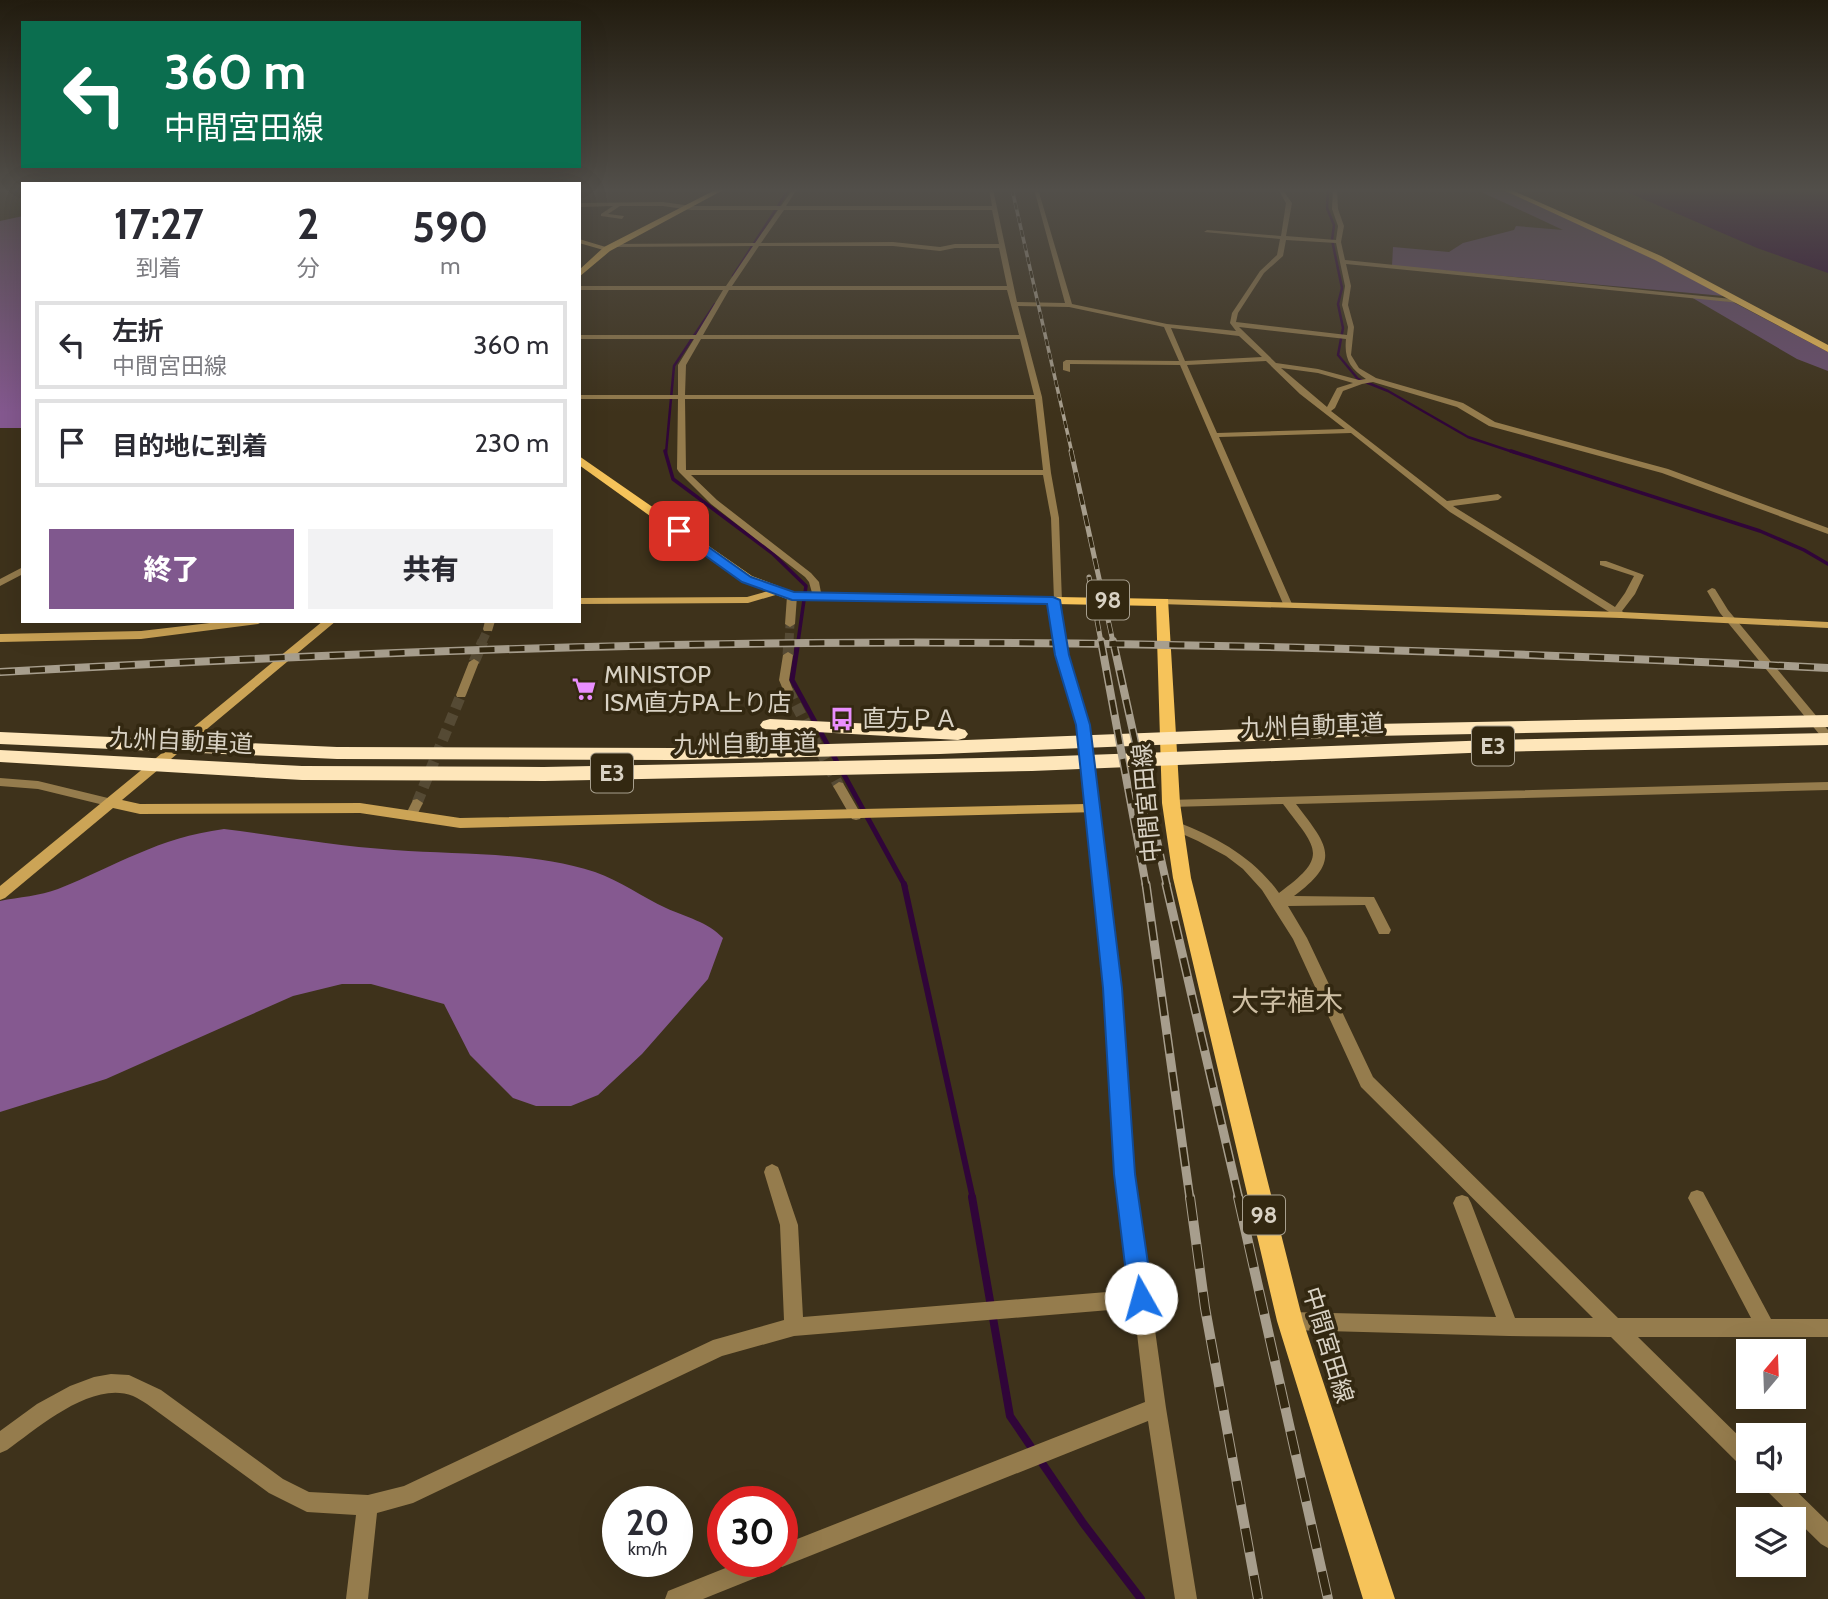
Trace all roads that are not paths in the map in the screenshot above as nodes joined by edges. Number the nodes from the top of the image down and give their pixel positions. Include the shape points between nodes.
1 (744, 264) edge
2 (1005, 264) edge
3 (1057, 264) edge
4 (1271, 264) edge
5 (1343, 264) edge
6 (1359, 264) edge
7 (1669, 264) edge
8 (728, 287) junction
9 (581, 288) edge
10 (1010, 288) junction
11 (1740, 301) junction
12 (1015, 304) junction
13 (1069, 305) junction
14 (1234, 324) junction
15 (1167, 326) junction
16 (1241, 334) junction
17 (581, 337) edge
18 (698, 337) junction
19 (1022, 337) junction
20 (1351, 338) junction
21 (1828, 349) edge
22 (1268, 362) junction
23 (1182, 363) junction
24 (1067, 370) dead end
25 (1373, 380) junction
26 (1359, 383) junction
27 (581, 397) edge
28 (680, 397) junction
29 (1038, 397) junction
30 (1326, 410) junction
31 (1353, 431) junction
32 (1213, 435) junction
33 (581, 460) edge
34 (683, 472) junction
35 (1047, 473) junction
36 (1498, 497) dead end
37 (1446, 504) junction
38 (1828, 531) edge
39 (1603, 563) dead end
40 (21, 571) edge
41 (0, 583) edge
42 (1712, 591) dead end
43 (775, 592) junction
44 (792, 596) junction
45 (817, 598) junction
46 (1056, 600) junction
47 (581, 601) edge
48 (1163, 601) junction
49 (1287, 604) junction
50 (1618, 613) junction
51 (1732, 621) junction
52 (241, 623) edge
53 (328, 623) edge
54 (790, 624) tunnel mouth
55 (1828, 625) edge
56 (0, 638) edge
57 (788, 655) tunnel mouth
58 (474, 662) tunnel mouth
59 (788, 690) tunnel mouth
60 (461, 695) tunnel mouth
61 (1828, 721) edge
62 (770, 725) dead end
63 (0, 736) edge
64 (1828, 738) edge
65 (360, 739) dead end
66 (220, 744) junction
67 (1033, 748) junction
68 (0, 756) edge
69 (0, 782) edge
70 (839, 786) tunnel mouth
71 (1828, 786) edge
72 (1286, 800) junction
73 (112, 803) junction
74 (1093, 809) junction
75 (1172, 814) junction
76 (856, 816) junction
77 (0, 894) edge
78 (1278, 901) junction
79 (1384, 930) dead end
80 (772, 1172) dead end
81 (1697, 1198) dead end
82 (1462, 1203) dead end
83 (1141, 1298) junction
84 (1290, 1321) junction
85 (1611, 1326) junction
86 (794, 1327) junction
87 (1509, 1327) junction
88 (1765, 1327) junction
89 (1828, 1328) edge
90 (1156, 1408) junction
91 (0, 1443) edge
92 (1736, 1447) edge
93 (1783, 1493) edge
94 (369, 1505) junction
95 (1828, 1536) edge
96 (798, 1550) edge
97 (730, 1577) edge
98 (357, 1599) edge
99 (676, 1599) edge
100 (1186, 1599) edge
101 (1379, 1599) edge

1 - 8 street
2 - 10 street
3 - 13 street
4 - 14 street via 1235,313
5 - 20 street
6 - 11 street
7 - 11 main road
8 - 9 street
8 - 10 street
8 - 18 street
10 - 12 street
11 - 21 main road
12 - 13 street
12 - 19 street
13 - 15 street
14 - 16 street
14 - 20 street
15 - 16 street
15 - 23 street
16 - 22 street
17 - 18 street
18 - 19 street
18 - 28 street via 682,365
19 - 29 street
20 - 25 street via 1351,362
22 - 23 street
22 - 26 street
22 - 30 street
23 - 24 street via 1066,362
23 - 32 street
25 - 26 street
25 - 38 street via 1460,405 1492,425 1624,458
26 - 30 street via 1340,390
27 - 28 street
28 - 29 street
28 - 34 street
29 - 35 street
30 - 31 street
31 - 32 street
31 - 37 street
32 - 49 street
33 - 43 main road, 98 via 747,579
34 - 35 street
34 - 45 street via 808,575
35 - 46 street via 1055,518
36 - 37 street
37 - 50 street
39 - 50 street via 1639,575
40 - 41 street
42 - 51 street
43 - 44 main road, 98
43 - 47 street via 748,600
44 - 45 main road, 98
44 - 54 street
45 - 46 main road, 98
46 - 48 main road, 98
46 - 74 street via 1062,655 1083,725
48 - 49 street
48 - 75 main road, 中間宮田線 / 98
49 - 50 street
50 - 51 street
51 - 55 street
51 - 64 street
52 - 56 street via 141,635
53 - 73 street
57 - 59 street via 784,680
58 - 60 street
61 - 67 highway, 九州自動車道 / E3 via 1219,735
62 - 67 highway
63 - 66 highway, 九州自動車道 / E3
64 - 67 highway, 九州自動車道 / E3 via 1226,756
65 - 66 highway
66 - 67 highway, 九州自動車道 / E3 via 545,755
67 - 68 highway, 九州自動車道 / E3 via 544,774 302,774
69 - 73 street via 38,785
70 - 76 street
71 - 72 street
72 - 75 street
72 - 78 street via 1321,851 1320,864 1310,879
73 - 76 street via 140,809 414,809 460,823
73 - 77 street
74 - 76 street
74 - 83 street via 1113,988 1125,1174
75 - 78 street via 1248,866
75 - 84 main road, 中間宮田線 / 98 via 1182,878
78 - 79 street via 1369,900
78 - 85 street via 1367,1082
80 - 86 street via 789,1225
81 - 88 street
82 - 87 street
83 - 86 street
83 - 90 street
84 - 87 street
84 - 101 main road, 中間宮田線 / 98
85 - 87 street
85 - 88 street
85 - 92 street
86 - 94 street via 720,1347 406,1496
88 - 89 street
90 - 96 street
90 - 100 street
91 - 94 street via 64,1399 101,1384 131,1385 276,1486 307,1502
93 - 95 street
94 - 98 street
97 - 99 street

